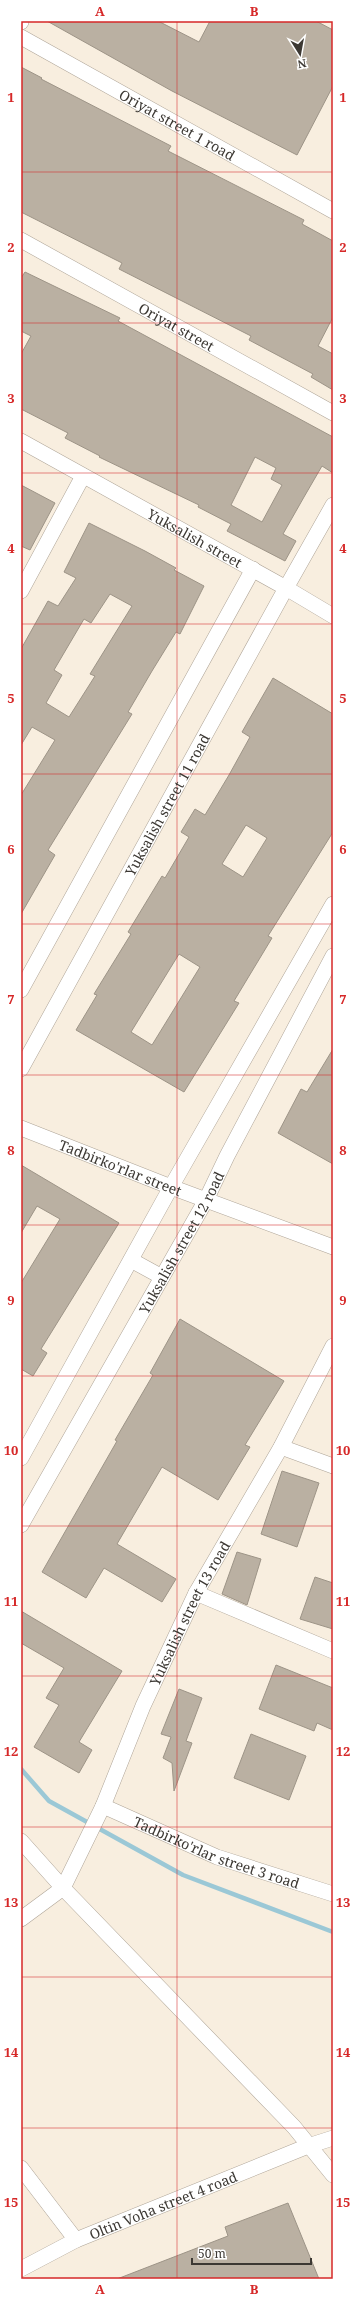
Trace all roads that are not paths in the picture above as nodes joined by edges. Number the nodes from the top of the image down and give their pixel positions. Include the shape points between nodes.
1 (21, 37) edge
2 (333, 211) edge
3 (21, 240) edge
4 (333, 413) edge
5 (21, 442) edge
6 (83, 476) junction
7 (333, 505) edge
8 (253, 569) junction
9 (286, 588) junction
10 (21, 590) edge
11 (333, 616) edge
12 (333, 904) edge
13 (333, 956) edge
14 (21, 990) edge
15 (21, 1069) edge
16 (21, 1128) edge
17 (171, 1188) junction
18 (206, 1200) junction
19 (333, 1247) edge
20 (131, 1260) junction
21 (162, 1277) junction
22 (333, 1346) edge
23 (281, 1447) junction
24 (21, 1458) edge
25 (333, 1466) edge
26 (21, 1525) edge
27 (196, 1593) junction
28 (333, 1651) edge
29 (103, 1806) junction
30 (21, 1841) edge
31 (63, 1888) junction
32 (333, 1894) edge
33 (21, 1920) edge
34 (333, 2138) edge
35 (308, 2146) junction
36 (21, 2168) edge
37 (333, 2175) edge
38 (76, 2240) junction
39 (21, 2269) edge

1 - 2 street, Oriyat street 1 road
3 - 4 street, Oriyat street
5 - 6 street, Yuksalish street
6 - 8 street, Yuksalish street
6 - 10 street
7 - 9 street
8 - 9 street, Yuksalish street
8 - 14 street
9 - 11 street
9 - 15 street, Yuksalish street 11 road
12 - 17 street
13 - 18 street, Yuksalish street 12 road
16 - 17 street, Tadbirko'rlar street
17 - 18 street, Tadbirko'rlar street
17 - 20 street
18 - 19 street, Tadbirko'rlar street
18 - 21 street, Yuksalish street 12 road
20 - 21 street
20 - 24 street
21 - 26 street, Yuksalish street 12 road
22 - 23 street, Yuksalish street 13 road
23 - 25 street
23 - 27 street, Yuksalish street 13 road
27 - 28 street
27 - 29 street, Yuksalish street 13 road via 143,1706
29 - 31 street, Yuksalish street 13 road
29 - 32 street, Tadbirko'rlar street 3 road via 217,1858
30 - 31 street
31 - 33 street
31 - 35 street via 294,2127
34 - 35 street, Oltin Voha street 4 road
35 - 37 street
35 - 38 street, Oltin Voha street 4 road
36 - 38 street
38 - 39 street, Oltin Voha street 4 road

